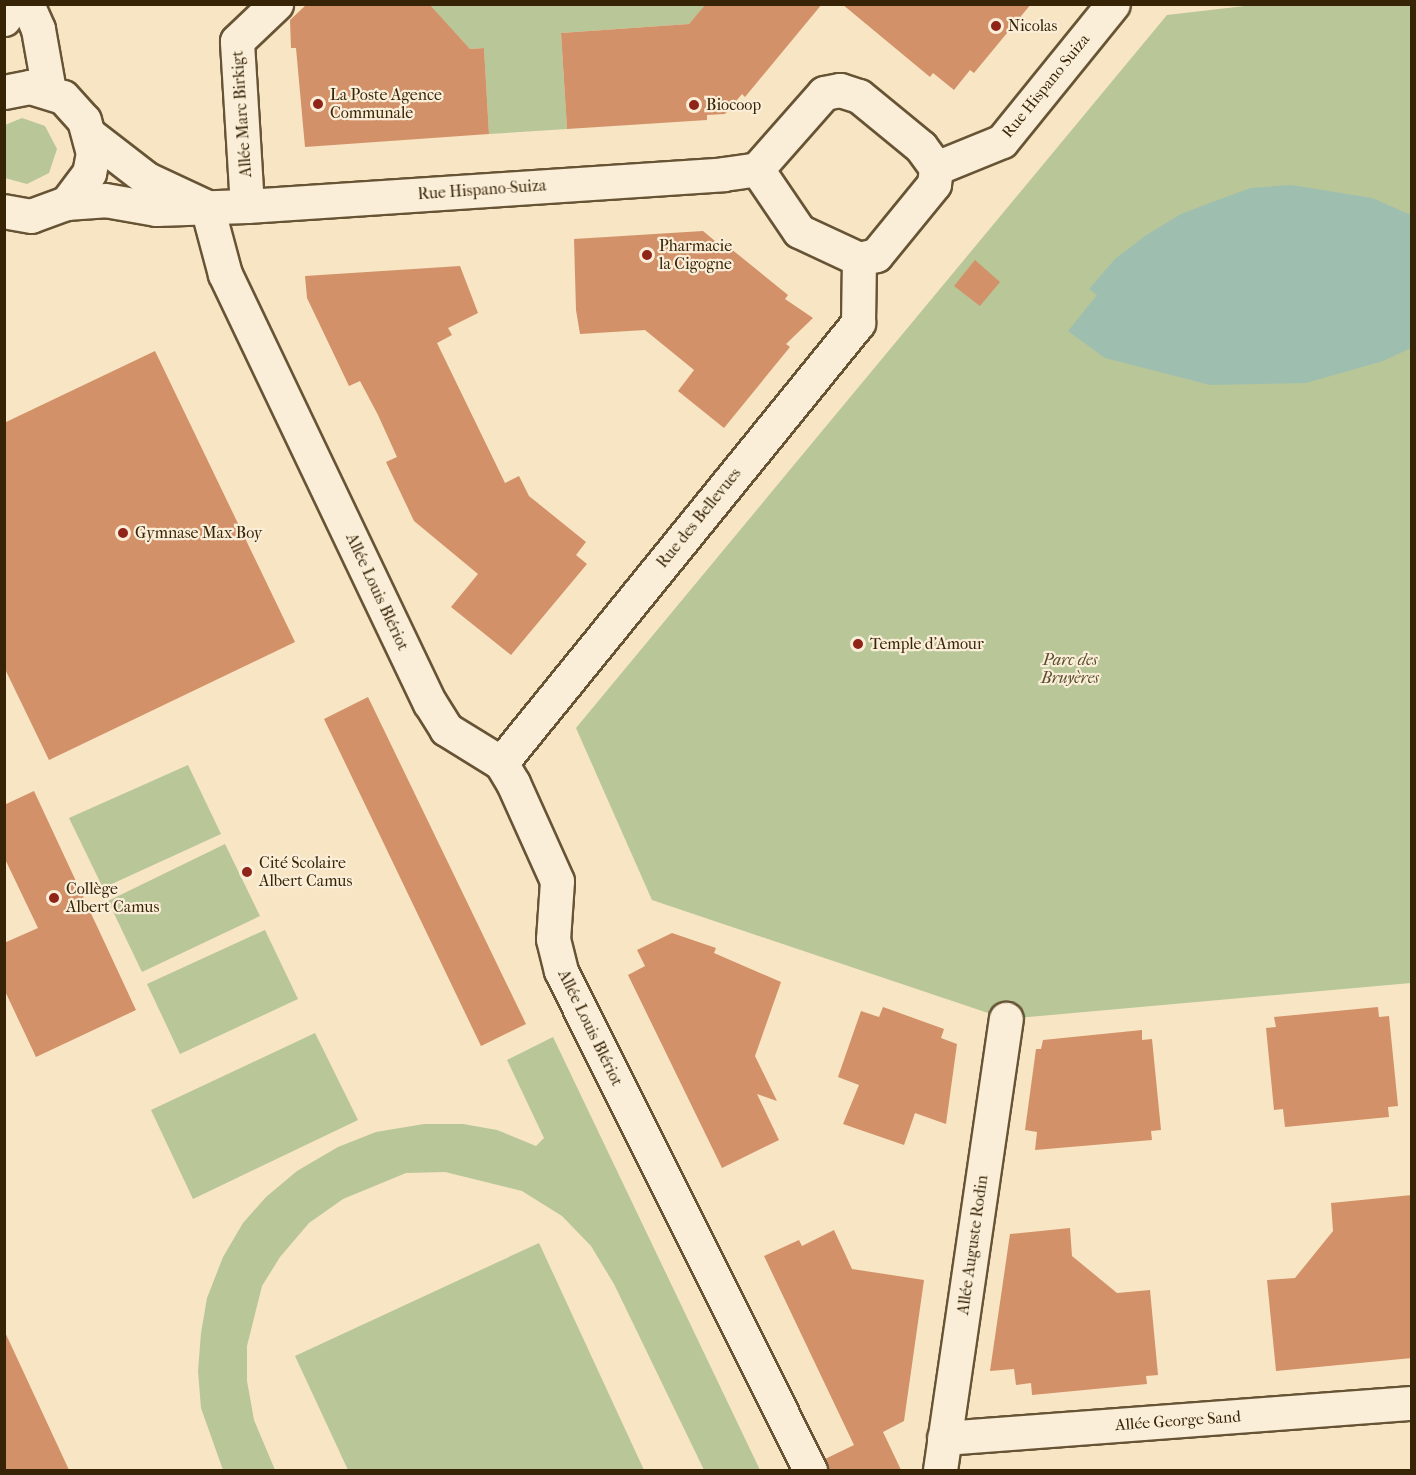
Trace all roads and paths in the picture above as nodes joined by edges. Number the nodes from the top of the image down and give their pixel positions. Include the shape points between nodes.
1 (7, 4) edge
2 (27, 4) edge
3 (276, 4) edge
4 (1113, 4) edge
5 (4, 19) edge
6 (49, 91) junction
7 (4, 92) edge
8 (90, 135) junction
9 (936, 168) junction
10 (757, 169) junction
11 (66, 203) junction
12 (248, 206) junction
13 (207, 207) junction
14 (4, 212) edge
15 (858, 259) junction
16 (501, 763) junction
17 (1006, 1019) dead end
18 (1412, 1403) edge
19 (944, 1438) junction
20 (810, 1470) edge
21 (940, 1470) edge

1 - 5 street
2 - 6 street via 38,29
3 - 12 street, Allée Marc Birkigt via 237,41
4 - 9 street, Rue Hispano Suiza via 1002,141
6 - 7 street via 30,87
6 - 8 street via 75,107
8 - 11 street via 93,153 89,172
8 - 13 street, Rue Hispano-Suiza via 147,179
9 - 10 street via 921,147 868,103 840,90 824,93
9 - 15 street via 934,184 876,255
10 - 12 street, Rue Hispano-Suiza
10 - 15 street via 799,231
11 - 13 street, Rue Hispano-Suiza via 105,200 156,209
11 - 14 street, Rue Hispano-Suiza via 31,216
12 - 13 street, Rue Hispano-Suiza
13 - 16 street, Allée Louis Blériot via 225,274 430,703 446,729
15 - 16 street, Rue des Bellevues via 858,323
16 - 20 street, Allée Louis Blériot via 557,881 553,939 561,971
17 - 19 street, Allée Auguste Rodin
18 - 19 street, Allée George Sand
19 - 21 street, Allée Auguste Rodin

